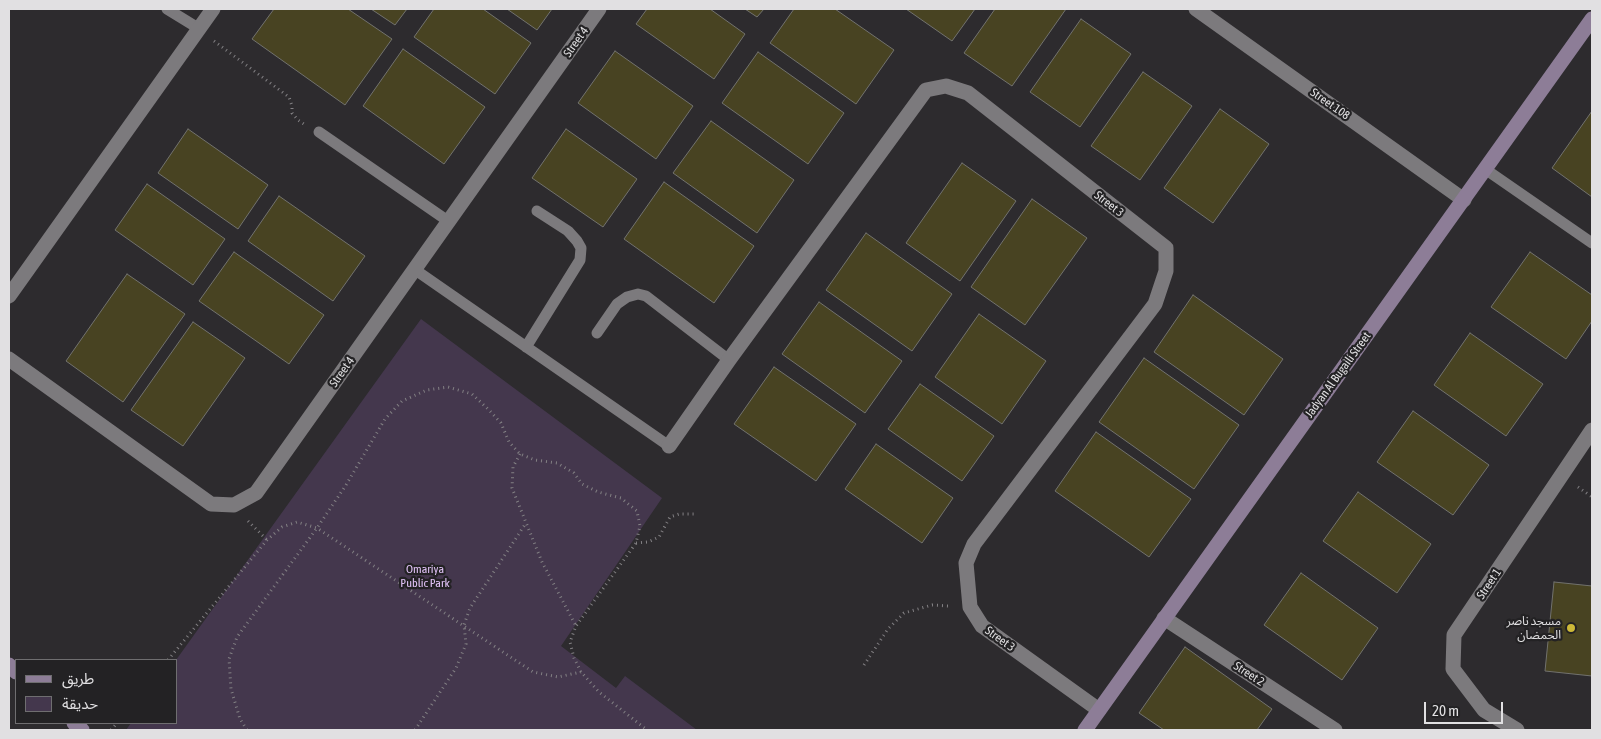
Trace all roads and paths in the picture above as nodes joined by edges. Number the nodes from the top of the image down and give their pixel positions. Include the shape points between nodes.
1 (167, 9) edge
2 (213, 9) edge
3 (599, 9) edge
4 (1196, 9) edge
5 (1592, 19) edge
6 (198, 28) junction
7 (319, 132) joint
8 (1485, 169) junction
9 (1464, 200) junction
10 (537, 211) dead end
11 (448, 221) junction
12 (1592, 243) edge
13 (414, 269) junction
14 (9, 296) edge
15 (597, 333) dead end
16 (526, 347) junction
17 (9, 359) edge
18 (729, 360) junction
19 (1592, 430) edge
20 (669, 446) joint
21 (520, 454) junction
22 (697, 514) dead end
23 (526, 523) junction
24 (317, 528) junction
25 (636, 543) junction
26 (970, 607) junction
27 (1164, 618) junction
28 (464, 625) junction
29 (576, 626) junction
30 (169, 659) edge
31 (864, 665) dead end
32 (581, 672) junction
33 (1099, 710) junction
34 (247, 730) edge
35 (415, 730) edge
36 (647, 730) edge
37 (1084, 730) edge
38 (1335, 730) edge
39 (1517, 730) edge

1 - 6 lane
2 - 6 street
3 - 11 street, Street 4
4 - 9 street, Street 108
5 - 8 street, Jadyan Al Bugaili Street
6 - 7 path via 290,97 292,113
6 - 14 street
7 - 11 lane
8 - 9 street, Jadyan Al Bugaili Street
8 - 12 lane
9 - 27 street, Jadyan Al Bugaili Street
10 - 16 lane via 568,231 581,248 580,260
11 - 13 street, Street 4
13 - 16 lane
13 - 17 street, Street 4 via 256,493 234,505 211,504
15 - 18 lane via 617,304 638,294 646,296
16 - 20 lane
18 - 20 street, Street 3
18 - 26 street, Street 3 via 926,90 946,86 968,93 1166,248 1166,271 1155,304 974,544 966,563
19 - 39 street, Street 1 via 1454,635 1453,669 1484,710
21 - 23 path via 513,467 512,488
21 - 24 path via 509,442 501,423 472,394 448,388 427,390 402,401 385,419
21 - 25 path via 557,463 574,473 582,484 621,498 636,511 640,526
22 - 25 path via 670,517 659,537
23 - 28 path via 470,608
23 - 29 path via 542,562
24 - 28 path
24 - 30 path via 297,522 282,527 267,540
24 - 34 path via 237,637 229,659 231,689 240,719
25 - 29 path
26 - 31 path via 932,605 904,613 888,629
26 - 33 street, Street 3 via 982,626
27 - 33 street, Jadyan Al Bugaili Street
27 - 38 street, Street 2
28 - 32 path via 533,672 558,677
28 - 35 path via 466,644 456,668
29 - 32 path via 570,642
32 - 36 path via 599,692
33 - 37 street, Jadyan Al Bugaili Street

